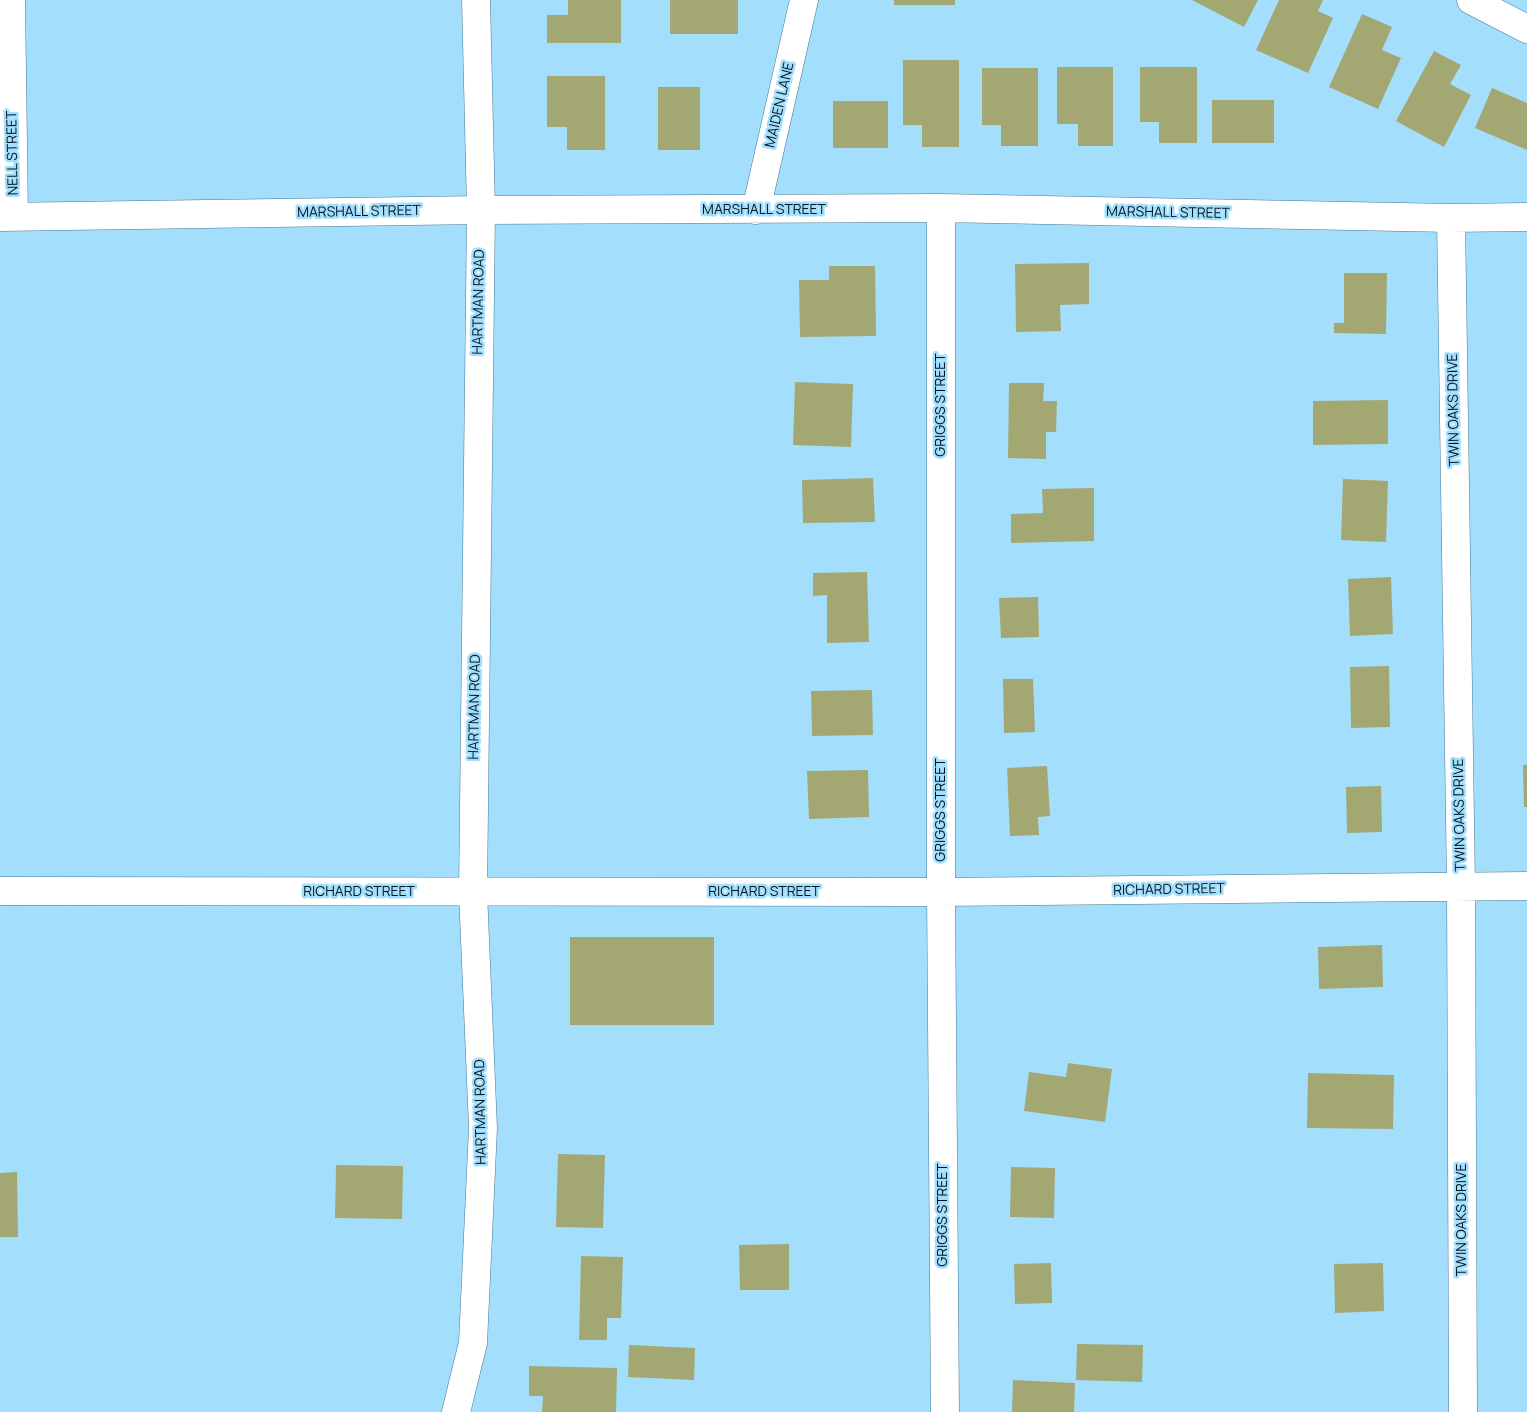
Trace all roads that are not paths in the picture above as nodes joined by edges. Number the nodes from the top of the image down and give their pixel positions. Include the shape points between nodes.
1 (11, 0) edge
2 (476, 0) edge
3 (804, 0) edge
4 (1471, 0) edge
5 (1527, 29) edge
6 (941, 208) junction
7 (480, 210) junction
8 (756, 210) junction
9 (7, 217) edge
10 (1527, 217) edge
11 (1451, 218) junction
12 (1527, 886) edge
13 (1461, 887) junction
14 (0, 891) edge
15 (472, 892) junction
16 (941, 892) junction
17 (456, 1412) edge
18 (945, 1412) edge
19 (1463, 1412) edge

1 - 9 street, NELL STREET
2 - 7 street, HARTMAN ROAD
3 - 8 street, MAIDEN LANE
4 - 5 street
6 - 8 street, MARSHALL STREET
6 - 11 street, MARSHALL STREET
6 - 16 street, GRIGGS STREET
7 - 8 street, MARSHALL STREET
7 - 9 street, MARSHALL STREET
7 - 15 street, HARTMAN ROAD
10 - 11 street, MARSHALL STREET
11 - 13 street, TWIN OAKS DRIVE
12 - 13 street, RICHARD STREET
13 - 16 street, RICHARD STREET
13 - 19 street, TWIN OAKS DRIVE
14 - 15 street, RICHARD STREET
15 - 16 street, RICHARD STREET
15 - 17 street, HARTMAN ROAD via 483,1128 473,1343
16 - 18 street, GRIGGS STREET

